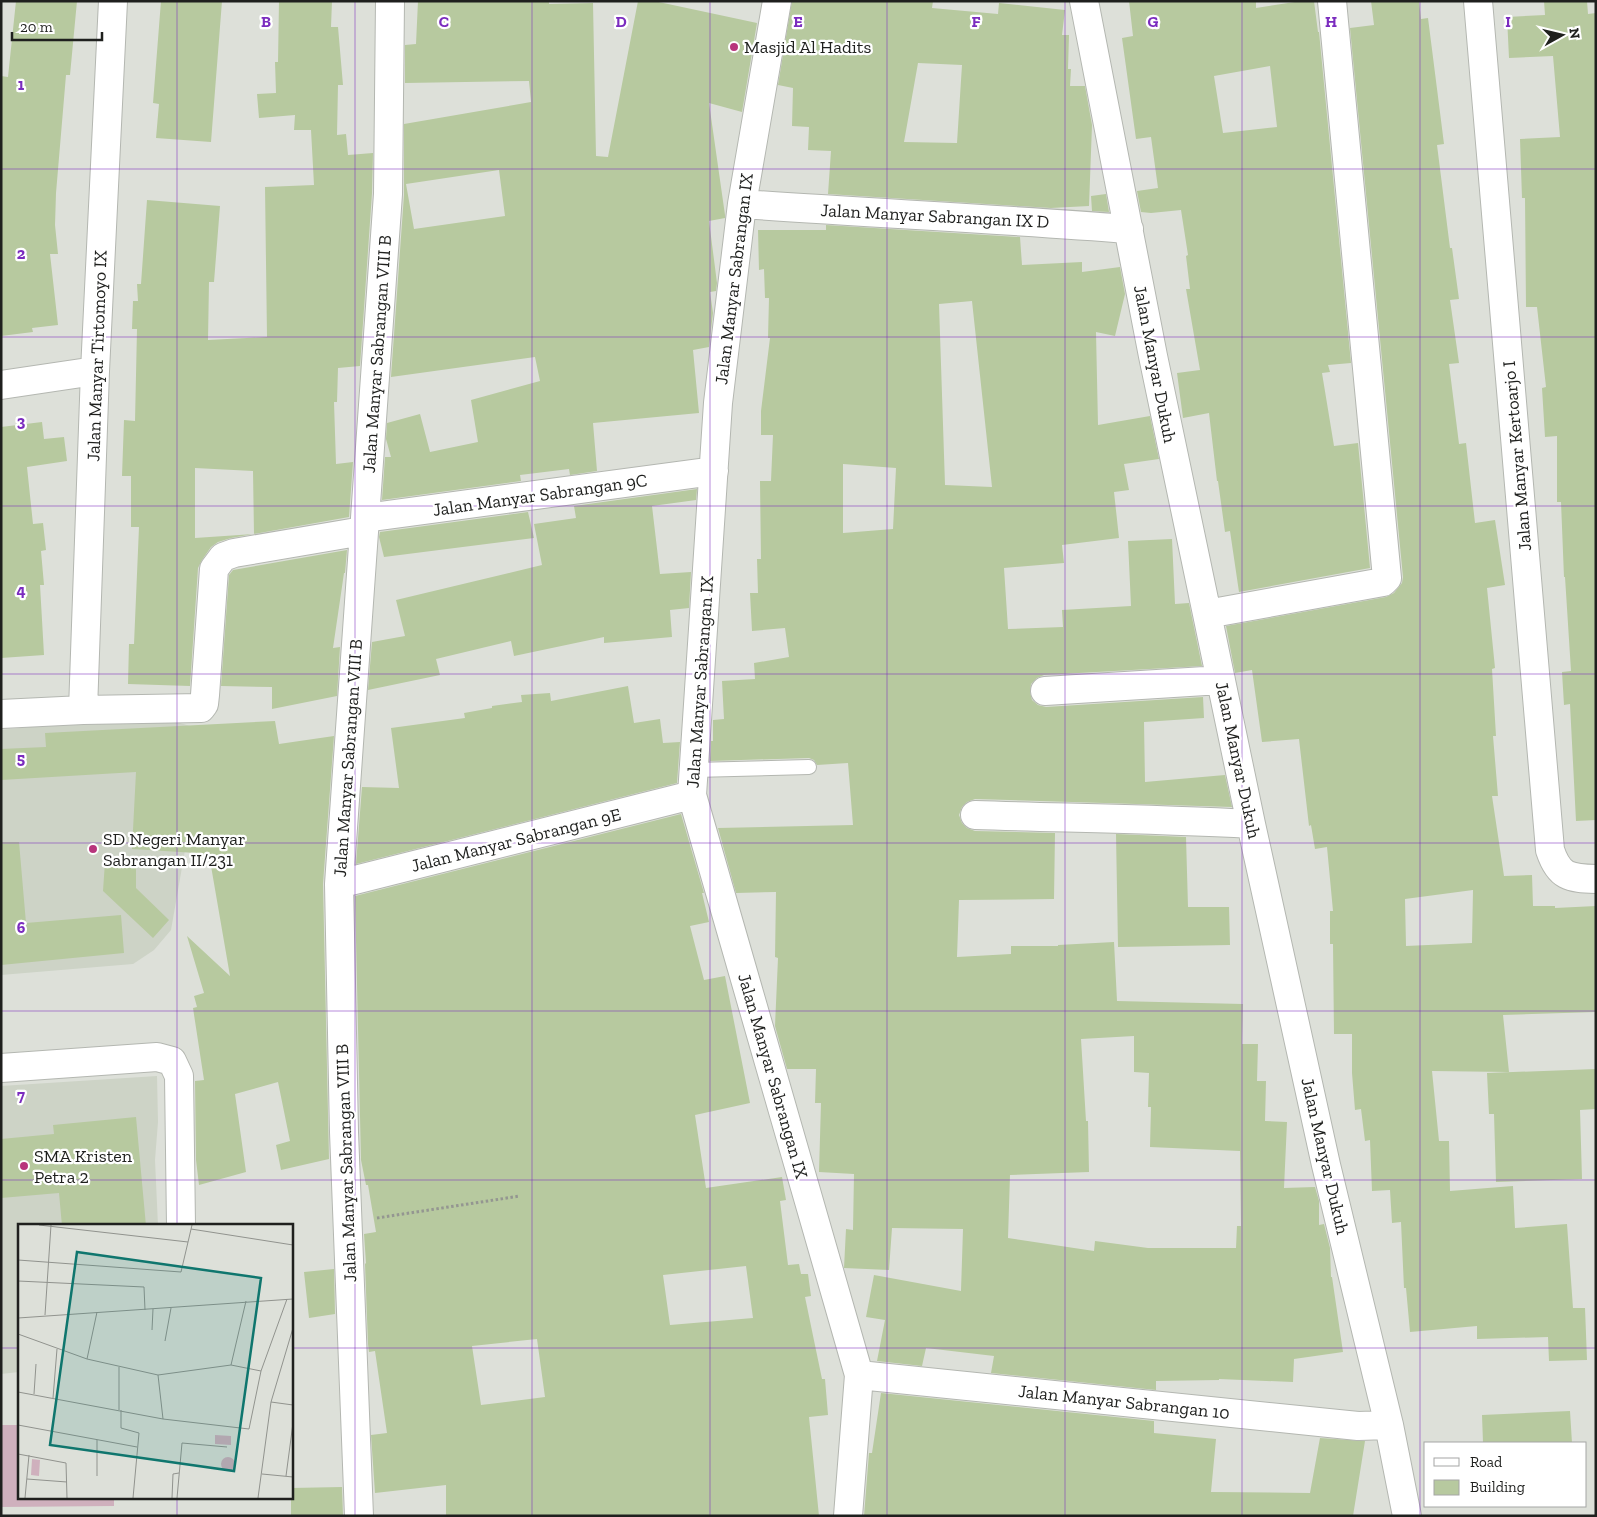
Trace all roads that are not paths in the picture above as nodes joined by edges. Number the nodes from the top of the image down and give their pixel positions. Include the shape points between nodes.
1 (113, 1) edge
2 (390, 1) edge
3 (777, 1) edge
4 (1084, 1) edge
5 (1332, 1) edge
6 (1478, 1) edge
7 (742, 204) junction
8 (1129, 229) junction
9 (95, 371) junction
10 (1, 385) edge
11 (714, 471) junction
12 (364, 524) junction
13 (1207, 614) junction
14 (1221, 680) junction
15 (1045, 692) dead end
16 (83, 710) junction
17 (1, 714) edge
18 (809, 767) dead end
19 (693, 783) junction
20 (975, 815) dead end
21 (1252, 824) junction
22 (1596, 879) edge
23 (339, 884) junction
24 (1, 1068) edge
25 (181, 1224) edge
26 (859, 1375) junction
27 (1389, 1425) junction
28 (359, 1516) edge
29 (848, 1516) edge
30 (1407, 1516) edge

1 - 9 street, Jalan Manyar Tirtomoyo IX
2 - 12 street, Jalan Manyar Sabrangan VIII B via 388,194
3 - 7 street, Jalan Manyar Sabrangan IX
4 - 8 street, Jalan Manyar Dukuh
5 - 13 street via 1387,578 1383,582
6 - 22 street, Jalan Manyar Kertoarjo I via 1550,850 1555,864 1565,874
7 - 8 street, Jalan Manyar Sabrangan IX D
7 - 11 street, Jalan Manyar Sabrangan IX via 718,403
8 - 13 street, Jalan Manyar Dukuh
9 - 10 street
9 - 16 street, Jalan Manyar Tirtomoyo IX
11 - 12 street, Jalan Manyar Sabrangan 9C
11 - 19 street, Jalan Manyar Sabrangan IX
12 - 16 street, Jalan Manyar Sabrangan 9C via 223,557 214,569 204,704 200,708
12 - 23 street, Jalan Manyar Sabrangan VIII B
13 - 14 street, Jalan Manyar Dukuh
14 - 15 street
14 - 21 street, Jalan Manyar Dukuh
16 - 17 street
18 - 19 lane
19 - 23 street, Jalan Manyar Sabrangan 9E
19 - 26 street, Jalan Manyar Sabrangan IX
20 - 21 street
21 - 27 street, Jalan Manyar Dukuh via 1326,1165
23 - 28 street, Jalan Manyar Sabrangan VIII B via 344,1122
24 - 25 street via 157,1057 172,1061 179,1076
26 - 27 street, Jalan Manyar Sabrangan 10 via 1358,1426
26 - 29 street
27 - 30 street, Jalan Manyar Dukuh

